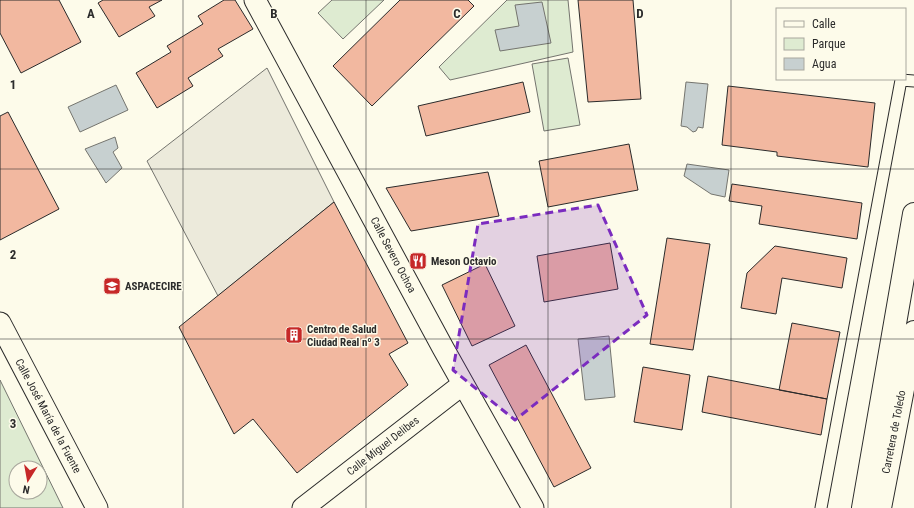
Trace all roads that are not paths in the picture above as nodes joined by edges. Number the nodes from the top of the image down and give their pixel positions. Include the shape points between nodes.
1 (255, 0) edge
2 (914, 80) edge
3 (914, 214) edge
4 (0, 323) edge
5 (914, 332) edge
6 (463, 384) junction
7 (97, 508) edge
8 (303, 508) edge
9 (533, 508) edge
10 (821, 508) edge
11 (863, 508) edge
12 (880, 508) edge

1 - 6 street, Calle Severo Ochoa
2 - 10 lane via 901,80
3 - 11 highway
4 - 7 street, Calle José María de la Fuente
5 - 12 highway, Carretera de Toledo
6 - 8 street, Calle Miguel Delibes
6 - 9 street, Calle Severo Ochoa

